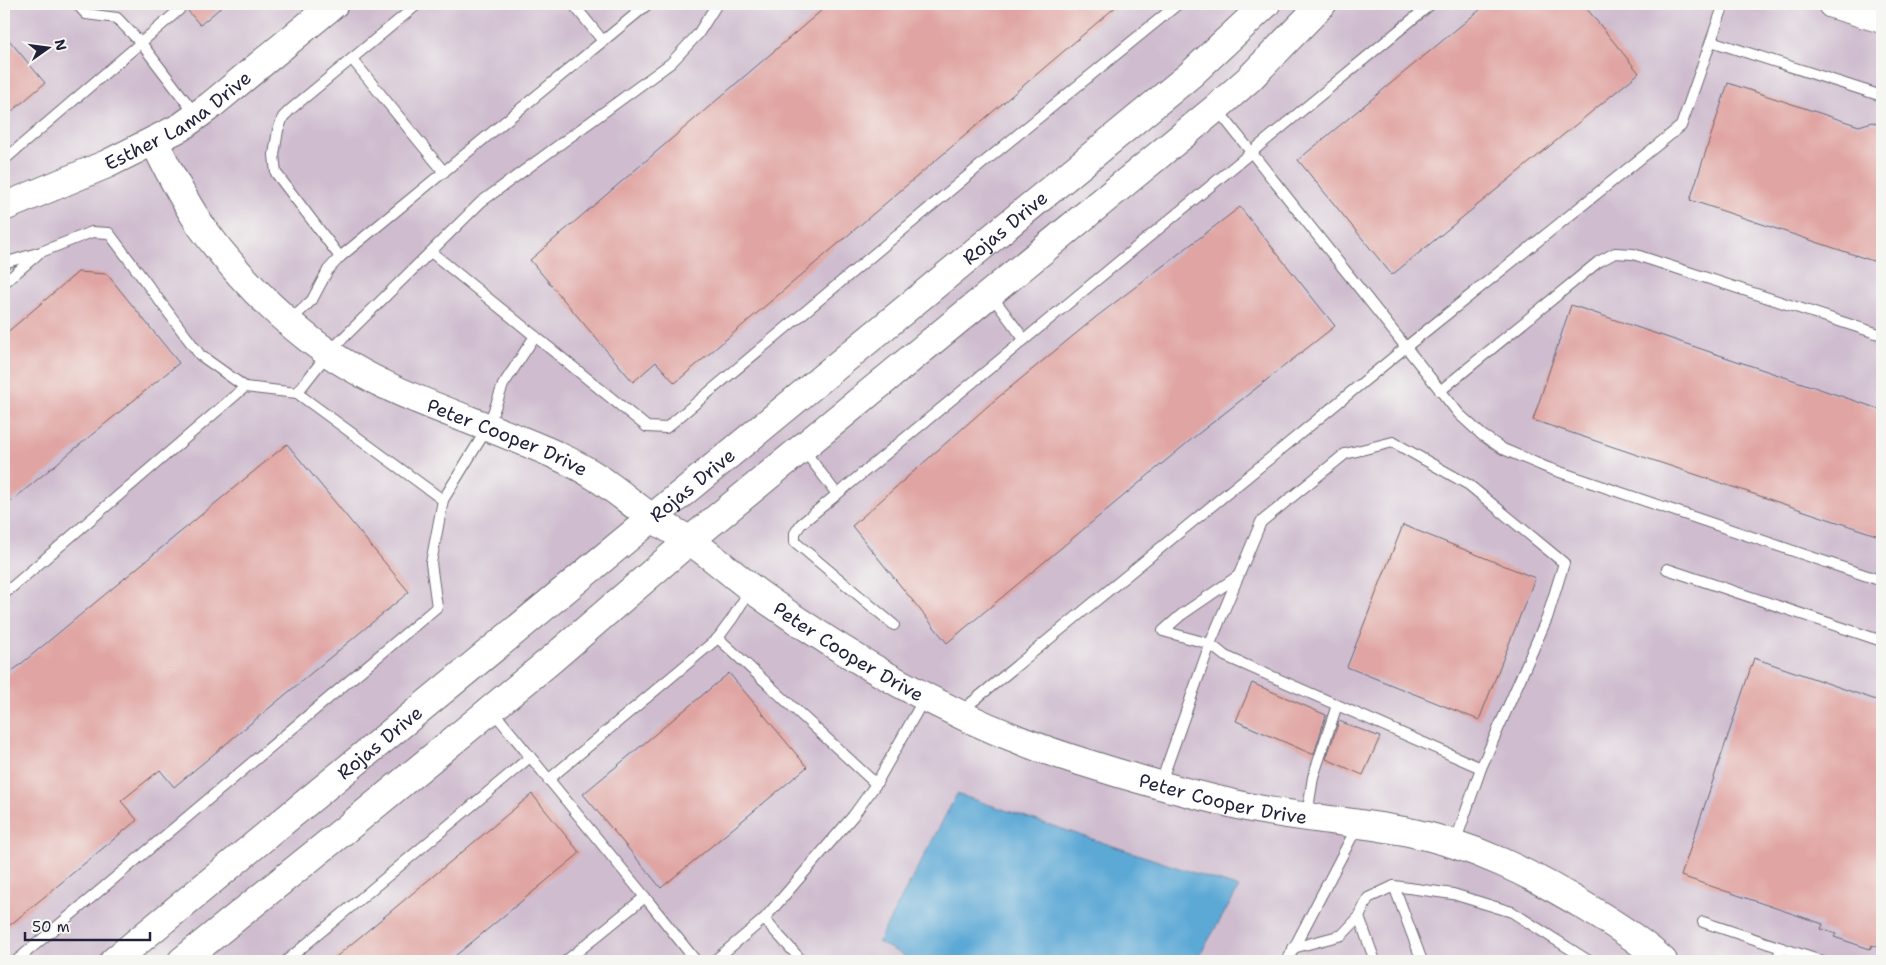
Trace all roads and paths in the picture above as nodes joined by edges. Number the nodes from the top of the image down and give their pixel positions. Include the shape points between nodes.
1 (77, 4) edge
2 (334, 4) edge
3 (418, 4) edge
4 (573, 4) edge
5 (648, 4) edge
6 (718, 4) edge
7 (1178, 4) edge
8 (1266, 4) edge
9 (1322, 4) edge
10 (1430, 4) edge
11 (1724, 4) edge
12 (1832, 4) edge
13 (180, 10) dead end
14 (1882, 19) edge
15 (603, 41) junction
16 (1711, 41) junction
17 (141, 43) junction
18 (352, 58) junction
19 (1882, 96) edge
20 (1216, 108) junction
21 (196, 116) junction
22 (154, 141) junction
23 (1251, 152) junction
24 (4, 160) edge
25 (444, 172) junction
26 (4, 207) edge
27 (41, 252) junction
28 (431, 252) junction
29 (340, 257) junction
30 (4, 263) edge
31 (4, 283) edge
32 (990, 294) junction
33 (289, 322) junction
34 (1882, 335) edge
35 (535, 336) junction
36 (1024, 339) junction
37 (1406, 348) junction
38 (329, 352) junction
39 (246, 387) junction
40 (1440, 391) junction
41 (297, 393) junction
42 (488, 427) junction
43 (803, 448) junction
44 (837, 494) junction
45 (443, 500) junction
46 (651, 518) junction
47 (689, 541) junction
48 (1667, 569) dead end
49 (1239, 575) junction
50 (1882, 581) edge
51 (751, 588) junction
52 (4, 594) edge
53 (894, 625) dead end
54 (718, 638) junction
55 (1882, 641) edge
56 (1210, 644) junction
57 (924, 698) junction
58 (1337, 705) junction
59 (491, 709) junction
60 (958, 713) junction
61 (530, 757) junction
62 (1481, 768) junction
63 (548, 780) junction
64 (876, 784) junction
65 (1159, 786) junction
66 (1307, 816) junction
67 (1359, 824) junction
68 (1455, 844) junction
69 (1394, 886) junction
70 (644, 897) junction
71 (1359, 917) junction
72 (764, 919) junction
73 (1703, 922) dead end
74 (1293, 948) junction
75 (1781, 948) junction
76 (192, 958) edge
77 (16, 961) edge
78 (114, 961) edge
79 (286, 961) edge
80 (566, 961) edge
81 (696, 961) edge
82 (714, 961) edge
83 (802, 961) edge
84 (1287, 961) edge
85 (1375, 961) edge
86 (1422, 961) edge
87 (1589, 961) edge
88 (1663, 961) edge
89 (1777, 961) edge
90 (1821, 961) edge

1 - 17 lane via 86,14 117,18
2 - 21 main road, Esther Lama Drive
3 - 18 lane
4 - 15 lane
5 - 15 lane
6 - 28 lane via 698,34 671,63 481,202
7 - 35 lane via 666,428 646,427
8 - 46 main road, Rojas Drive via 1183,82
9 - 20 main road
10 - 23 lane
11 - 16 lane
12 - 14 main road
13 - 17 lane
15 - 25 lane
16 - 19 lane
16 - 37 lane via 1681,126
17 - 21 lane
17 - 24 lane
18 - 25 lane
18 - 29 lane via 283,117 274,155 276,173 281,181
20 - 23 lane
20 - 32 main road
21 - 22 main road, Esther Lama Drive
22 - 26 main road, Esther Lama Drive
22 - 33 main road, Peter Cooper Drive via 175,184 201,225 244,278
23 - 36 lane
23 - 37 lane
25 - 29 lane
27 - 30 lane
27 - 31 lane
27 - 39 lane via 92,232 109,232 200,355
28 - 35 lane
28 - 38 lane
29 - 33 lane via 328,270 312,300
32 - 36 lane
32 - 43 main road
33 - 38 main road, Peter Cooper Drive
34 - 40 lane via 1633,254 1615,253 1598,262
35 - 42 lane via 503,385
36 - 44 lane
37 - 40 lane
37 - 60 lane
38 - 41 lane
38 - 42 main road, Peter Cooper Drive via 384,385
39 - 41 lane
39 - 52 lane
40 - 50 lane via 1459,414 1503,449 1548,468
41 - 45 lane
42 - 45 lane
42 - 46 main road, Peter Cooper Drive via 573,464 598,478
43 - 44 lane
43 - 47 main road
44 - 53 lane via 801,524 795,533 795,542
45 - 77 lane via 431,563 437,607
46 - 47 main road, Peter Cooper Drive
46 - 78 main road, Rojas Drive
47 - 51 main road, Peter Cooper Drive
47 - 59 main road
48 - 55 lane
49 - 56 lane
49 - 56 lane via 1163,631
49 - 62 lane via 1261,522 1345,454 1393,442 1469,484 1564,564 1547,618
51 - 54 lane
51 - 57 main road, Peter Cooper Drive via 847,653
54 - 63 lane
54 - 64 lane
56 - 58 lane via 1225,656
56 - 65 lane
57 - 60 main road, Peter Cooper Drive
57 - 64 lane
58 - 62 lane
58 - 66 lane via 1313,778
59 - 61 lane
59 - 76 main road
60 - 65 main road, Peter Cooper Drive via 1070,758
61 - 63 lane
61 - 79 lane
62 - 68 lane
63 - 70 lane
64 - 72 lane via 853,816
65 - 66 main road, Peter Cooper Drive via 1248,807
66 - 67 main road, Peter Cooper Drive
67 - 68 main road, Peter Cooper Drive
67 - 74 lane
68 - 88 main road, Peter Cooper Drive via 1515,867 1561,892 1617,926
69 - 71 lane via 1368,898
69 - 86 lane
69 - 87 lane via 1453,894 1512,912
70 - 80 lane
70 - 81 lane
71 - 74 lane via 1342,935
71 - 85 lane
72 - 82 lane
72 - 83 lane
73 - 75 lane
74 - 84 lane
75 - 89 lane
75 - 90 lane

